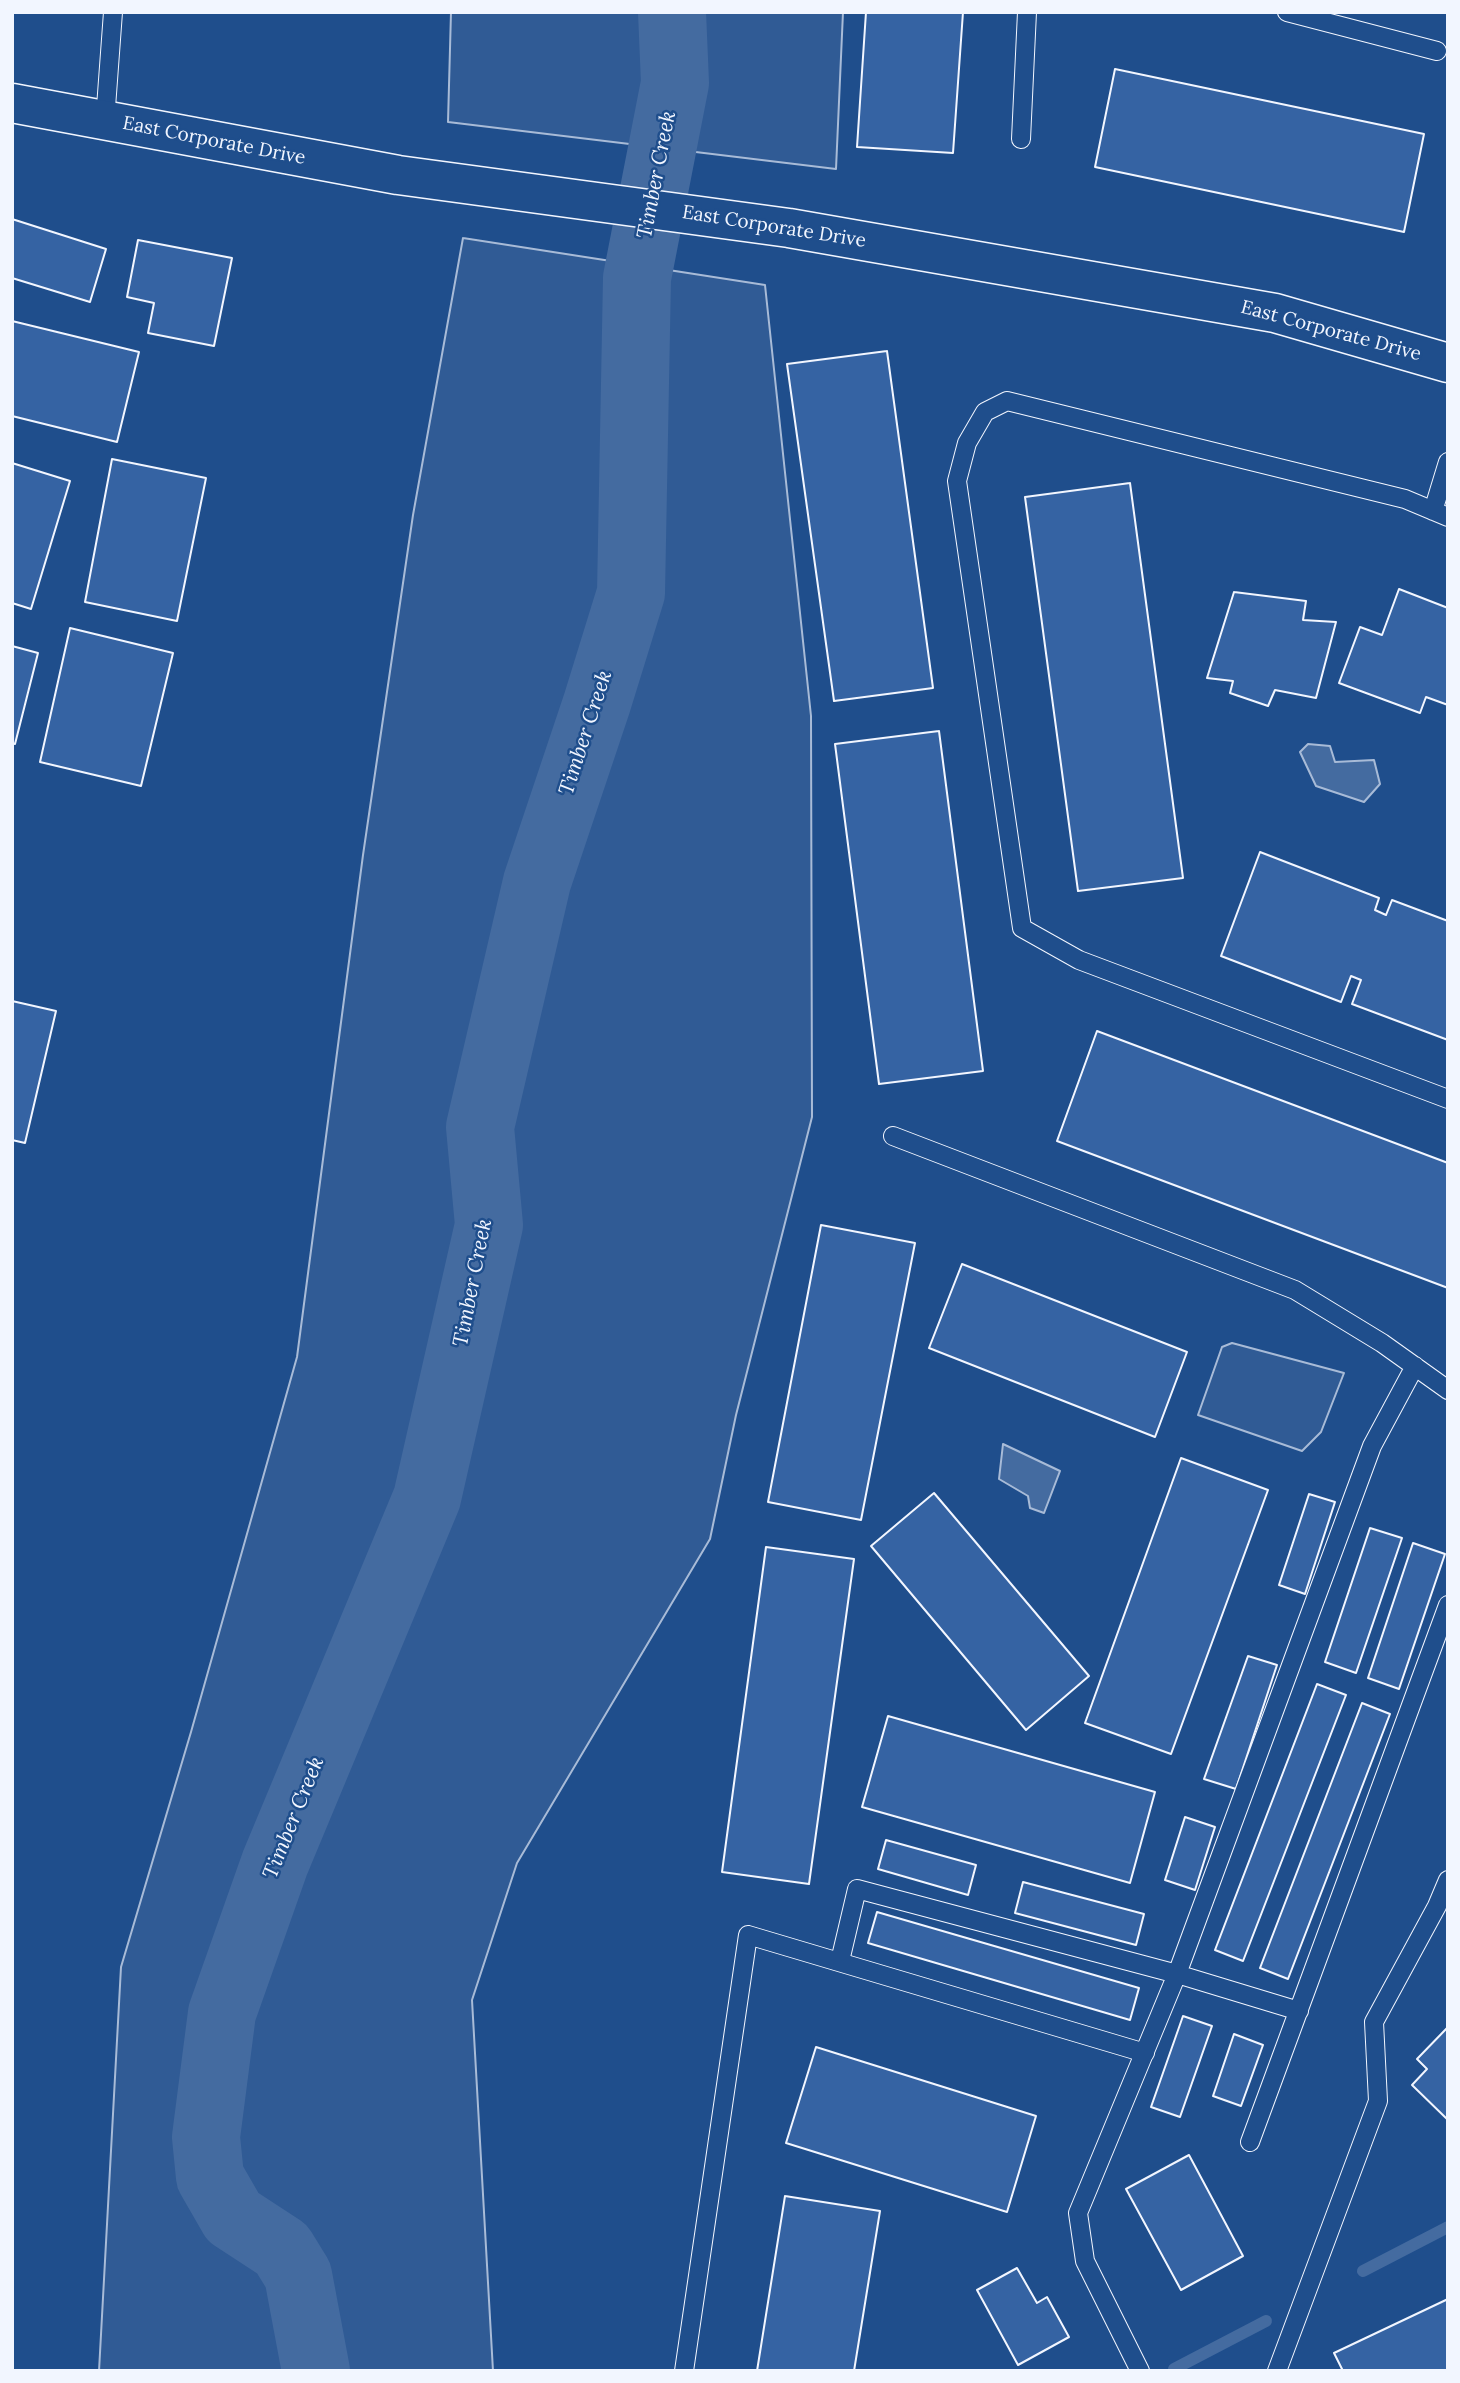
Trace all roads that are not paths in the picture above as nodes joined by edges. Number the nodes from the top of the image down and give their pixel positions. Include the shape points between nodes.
1 (113, 12) edge
2 (1027, 12) edge
3 (1287, 12) edge
4 (1293, 13) edge
5 (1437, 51) dead end
6 (12, 103) edge
7 (105, 121) junction
8 (1021, 139) dead end
9 (1448, 363) edge
10 (1448, 462) edge
11 (1441, 514) edge
12 (1448, 1099) edge
13 (893, 1136) dead end
14 (1415, 1366) junction
15 (1448, 1390) edge
16 (1448, 1605) edge
17 (1448, 1880) edge
18 (1442, 1900) edge
19 (839, 1961) junction
20 (1177, 1974) junction
21 (1299, 2011) junction
22 (1145, 2053) junction
23 (1250, 2142) dead end
24 (684, 2371) edge
25 (1139, 2371) edge
26 (1277, 2371) edge

1 - 7 lane
2 - 8 lane
3 - 4 lane
4 - 5 lane
6 - 7 main road, East Corporate Drive
7 - 9 main road, East Corporate Drive via 398,175 789,228 1275,313
10 - 11 lane
11 - 12 lane via 1405,499 1007,401 985,412 967,443 957,481 1023,928 1079,960
13 - 14 lane via 1295,1290
14 - 15 lane
14 - 20 lane via 1372,1446
16 - 21 lane
17 - 18 lane
18 - 26 lane via 1374,2022 1378,2101
19 - 20 lane via 857,1889
19 - 22 lane
19 - 24 lane via 748,1935
20 - 21 lane
20 - 22 lane
21 - 23 lane
22 - 25 lane via 1078,2213 1085,2261

